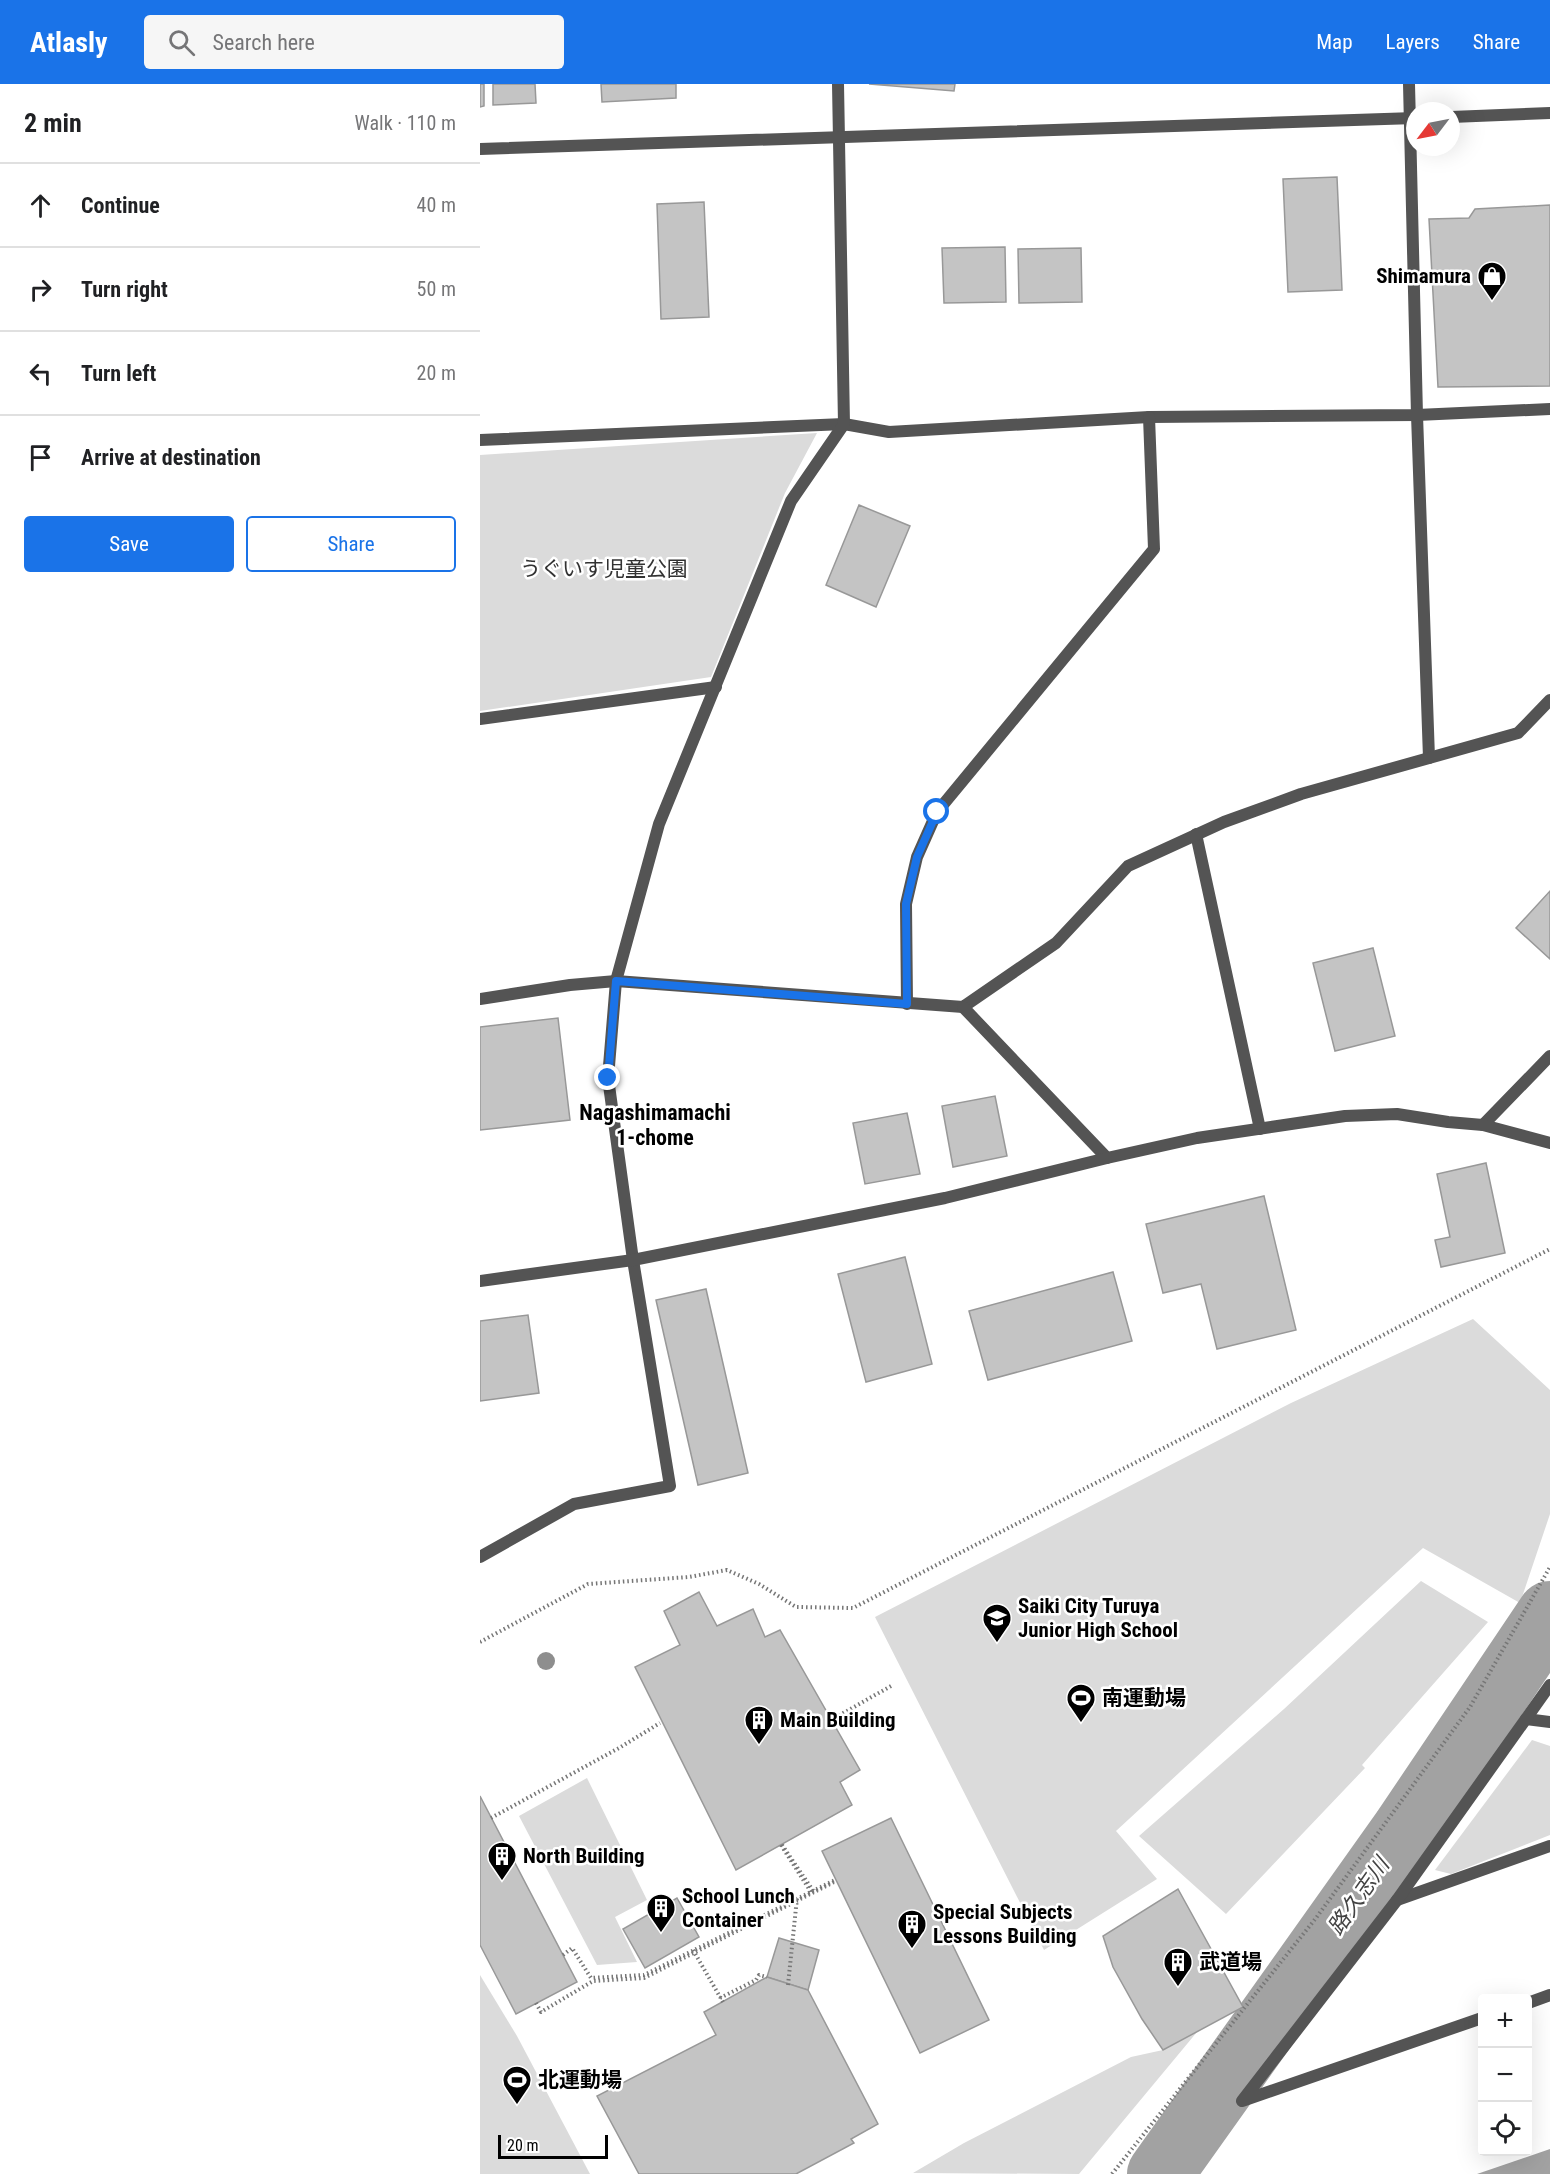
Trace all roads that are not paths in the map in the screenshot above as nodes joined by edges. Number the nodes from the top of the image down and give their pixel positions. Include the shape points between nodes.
1 (838, 84) edge
2 (1409, 84) edge
3 (1411, 102) edge
4 (1550, 113) edge
5 (1460, 117) edge
6 (1406, 118) edge
7 (840, 136) junction
8 (480, 148) edge
9 (1414, 156) edge
10 (1550, 409) edge
11 (1417, 415) junction
12 (1149, 417) junction
13 (844, 424) junction
14 (480, 440) edge
15 (716, 687) junction
16 (1550, 700) edge
17 (480, 719) edge
18 (1429, 758) junction
19 (1196, 834) junction
20 (616, 981) junction
21 (480, 999) edge
22 (907, 1004) junction
23 (963, 1007) junction
24 (1550, 1056) edge
25 (1483, 1125) junction
26 (1260, 1129) junction
27 (1550, 1143) edge
28 (1107, 1158) junction
29 (633, 1260) junction
30 (480, 1281) edge
31 (480, 1557) edge
32 (1550, 1685) edge
33 (1526, 1719) junction
34 (1550, 1722) edge
35 (1550, 1846) edge
36 (1397, 1900) junction
37 (1550, 1995) edge
38 (1532, 2001) edge
39 (1478, 2019) edge

1 - 7 street
2 - 3 street
4 - 5 street
6 - 7 street
7 - 8 street
7 - 13 street
9 - 11 street
10 - 11 street
11 - 12 street
11 - 18 street
12 - 13 street via 889,432
12 - 22 street via 1154,549 937,812 917,857 906,904
13 - 14 street
13 - 15 street via 791,501
15 - 17 street
15 - 20 street via 659,824
16 - 18 street via 1518,733
18 - 19 street via 1301,794
19 - 23 street via 1128,866 1056,943
19 - 26 street
20 - 21 street
20 - 22 street
20 - 29 street via 608,1078
22 - 23 street
23 - 28 street
24 - 25 street
25 - 26 street via 1397,1114 1345,1116
25 - 27 street
26 - 28 street
28 - 29 street via 945,1198
29 - 30 street
29 - 31 street via 670,1486 574,1504
32 - 33 street
33 - 34 street
33 - 36 street
35 - 36 street
36 - 39 street via 1242,2101
37 - 38 street

